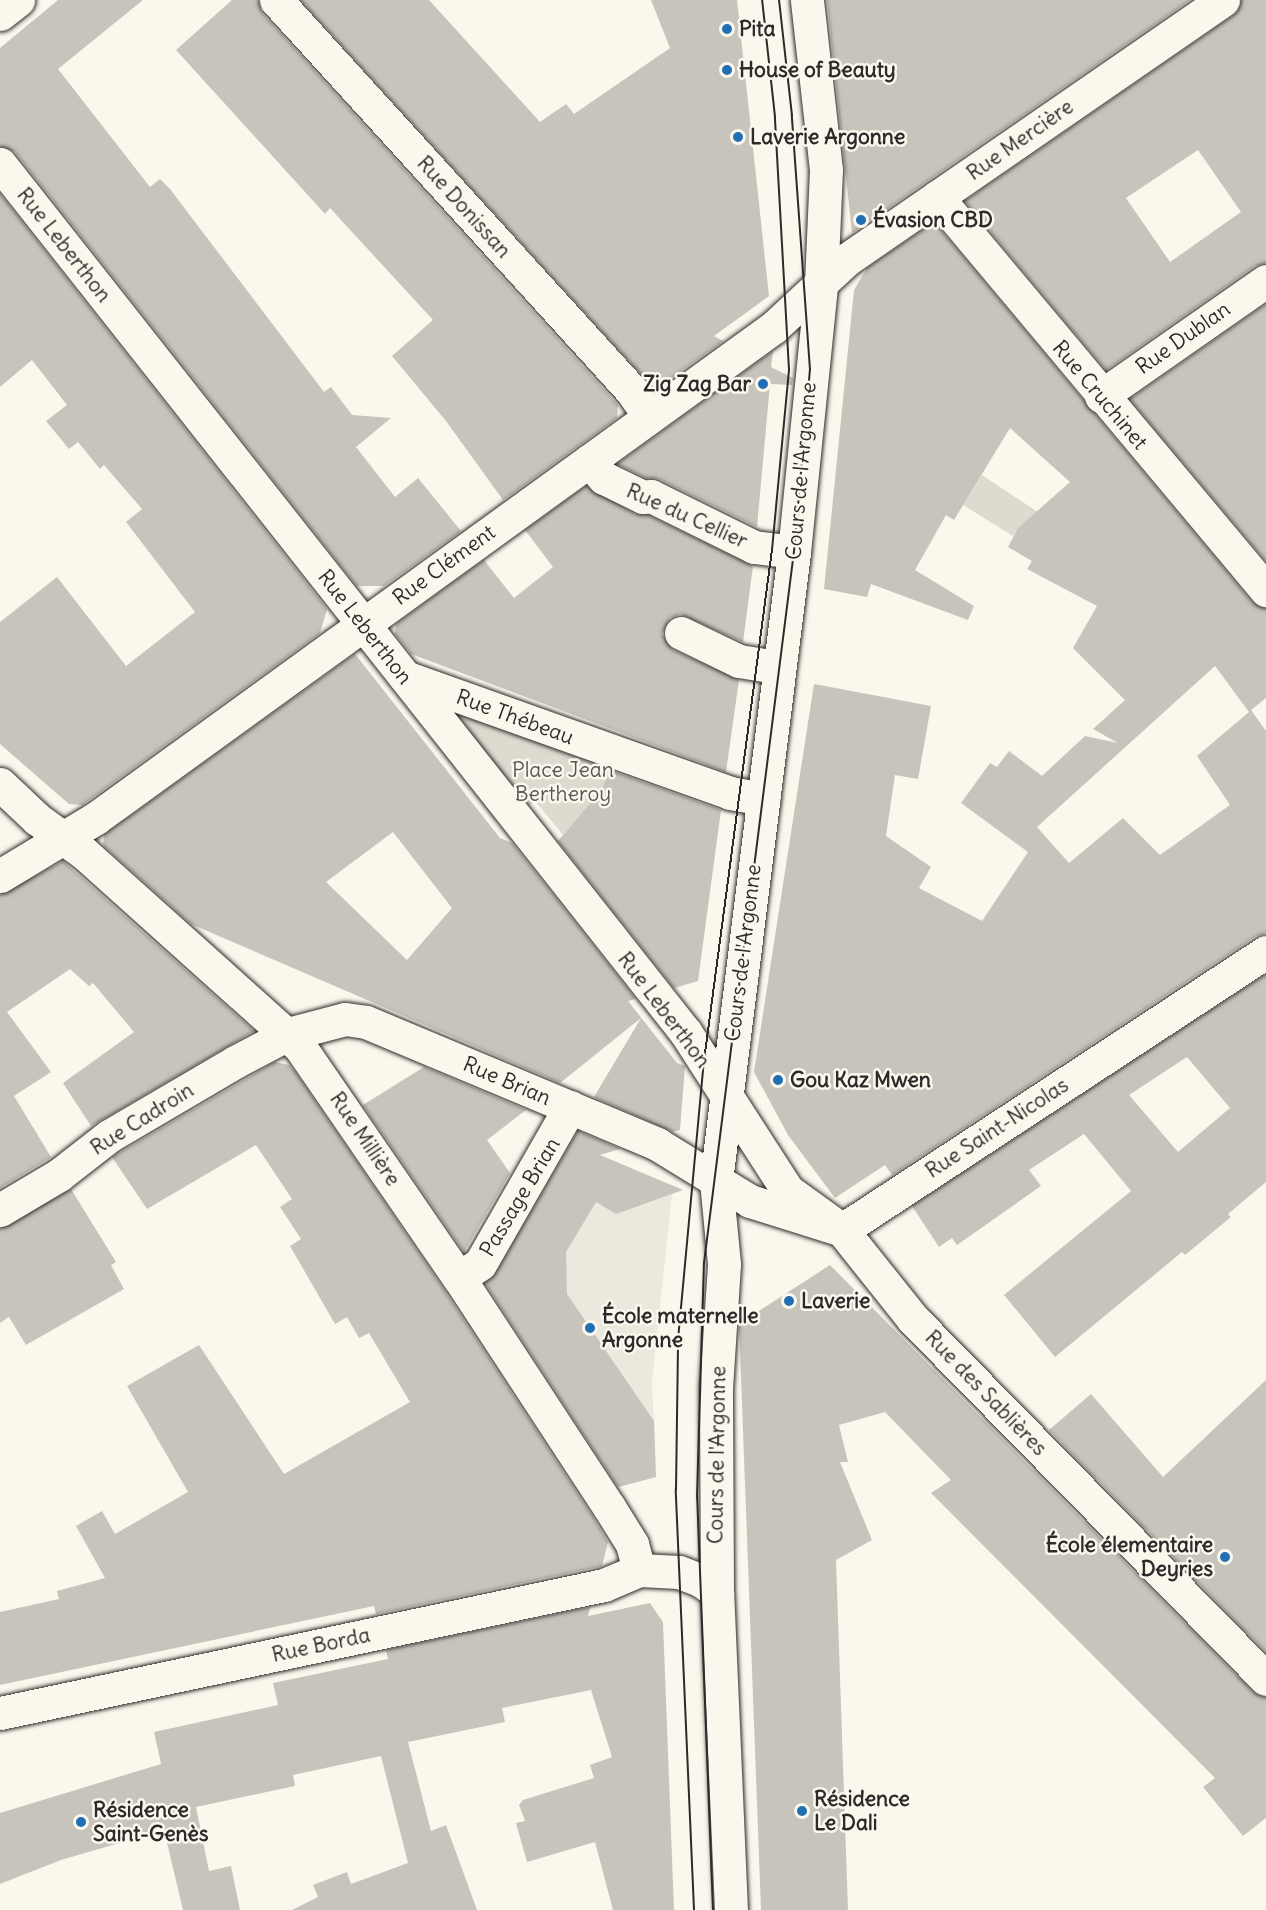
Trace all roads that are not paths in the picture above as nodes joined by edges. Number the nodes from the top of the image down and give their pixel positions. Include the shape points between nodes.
1 (18, 0) edge
2 (276, 0) edge
3 (807, 0) edge
4 (1223, 0) edge
5 (0, 14) edge
6 (0, 164) edge
7 (937, 197) junction
8 (1266, 280) edge
9 (821, 284) junction
10 (1101, 396) junction
11 (649, 416) junction
12 (588, 461) junction
13 (794, 552) junction
14 (1266, 590) edge
15 (363, 624) junction
16 (681, 633) dead end
17 (778, 668) junction
18 (405, 677) junction
19 (0, 784) edge
20 (763, 799) junction
21 (67, 838) junction
22 (0, 876) edge
23 (1266, 952) edge
24 (288, 1034) junction
25 (725, 1093) junction
26 (570, 1107) junction
27 (716, 1181) junction
28 (0, 1210) edge
29 (842, 1230) junction
30 (459, 1278) junction
31 (639, 1570) junction
32 (717, 1592) junction
33 (1266, 1679) edge
34 (0, 1713) edge
35 (731, 1910) edge

1 - 5 street
2 - 11 street, Rue Donissan via 631,390
3 - 9 street, Cours de l'Argonne via 826,170
4 - 7 street, Rue Mercière
6 - 15 street, Rue Leberthon
7 - 9 street, Rue Mercière via 846,260
7 - 10 street, Rue Cruchinet
8 - 10 street, Rue Dublan
9 - 11 street, Rue Clément via 774,327
9 - 13 street, Cours de l'Argonne
10 - 14 street, Rue Cruchinet
11 - 12 street, Rue Clément
12 - 13 street, Rue du Cellier via 604,478 754,547
12 - 15 street, Rue Clément
13 - 17 street, Cours de l'Argonne
15 - 18 street, Rue Leberthon
15 - 21 street, Rue Clément
16 - 17 street via 739,661
17 - 20 street, Cours de l'Argonne
18 - 20 street, Rue Thébeau via 730,793
18 - 25 street, Rue Leberthon via 690,1039
19 - 21 street, Rue Millière via 37,819
20 - 25 street, Cours de l'Argonne
21 - 22 street, Rue Clément
21 - 24 street, Rue Millière
23 - 29 street, Rue Saint-Nicolas
24 - 26 street, Rue Brian via 345,1019 366,1022
24 - 28 street, Rue Cadroin via 109,1136 59,1175
24 - 30 street, Rue Millière via 313,1063
25 - 27 street, Cours de l'Argonne
25 - 29 street, Rue des Sablières via 787,1191
26 - 27 street, Rue Brian via 657,1144
26 - 30 street, Passage Brian via 480,1264
27 - 29 street via 750,1201
27 - 32 street, Cours de l'Argonne via 724,1264 716,1424
29 - 33 street, Rue des Sablières via 913,1319
30 - 31 street, Rue Millière via 632,1544
31 - 32 street via 679,1572
31 - 34 street, Rue Borda via 604,1585
32 - 35 street, Cours de l'Argonne

